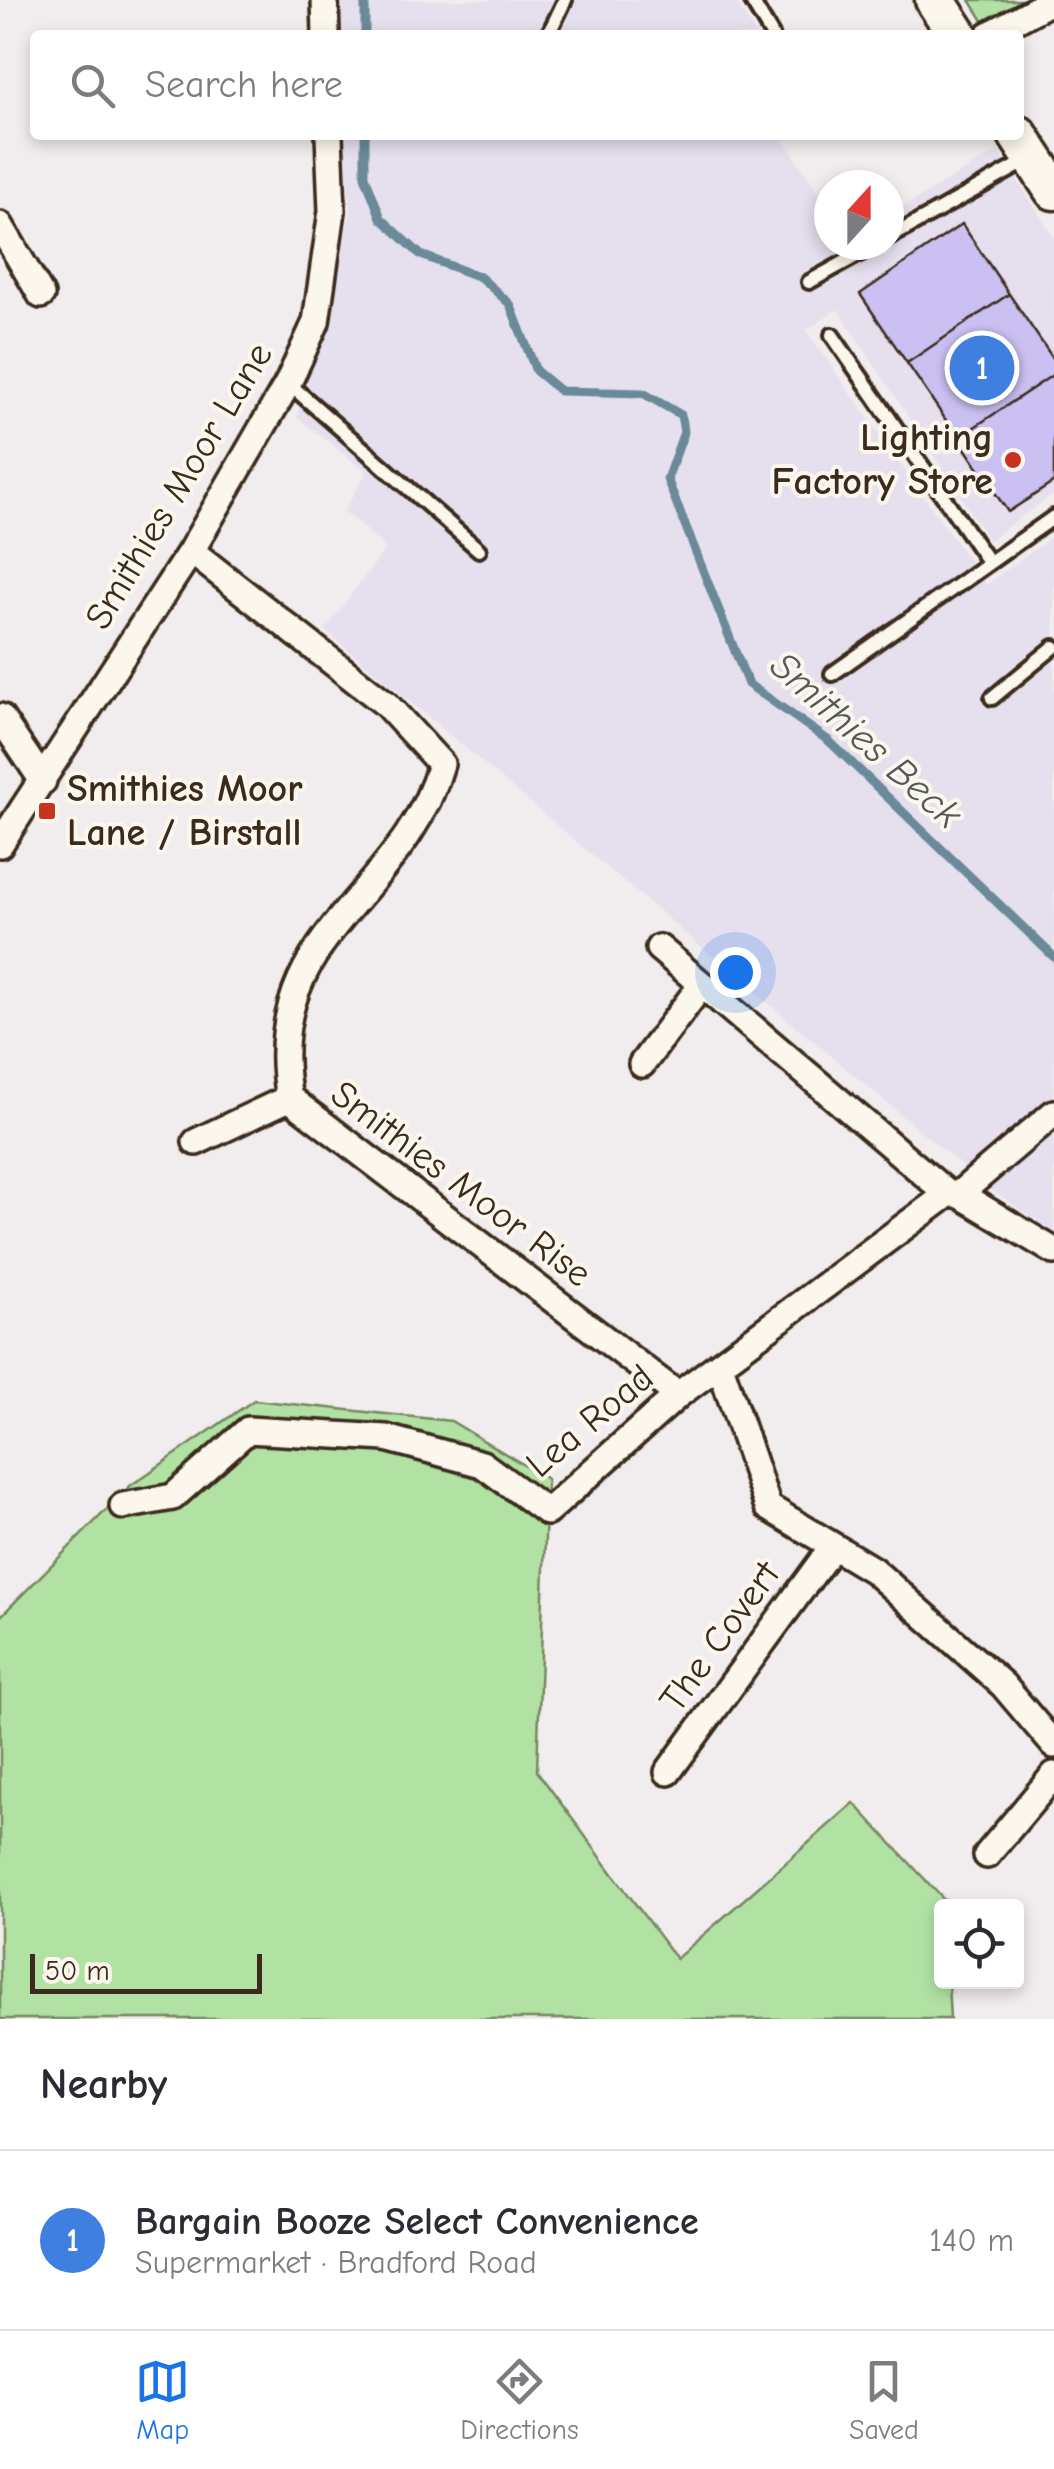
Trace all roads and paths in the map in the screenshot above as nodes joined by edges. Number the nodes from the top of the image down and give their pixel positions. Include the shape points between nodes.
1 (324, 0) edge
2 (564, 0) edge
3 (750, 0) edge
4 (935, 0) edge
5 (1053, 0) edge
6 (326, 30) edge
7 (550, 30) edge
8 (769, 30) edge
9 (955, 30) edge
10 (998, 30) edge
11 (329, 140) edge
12 (1025, 146) edge
13 (1054, 190) edge
14 (0, 225) edge
15 (904, 228) edge
16 (849, 260) edge
17 (809, 282) dead end
18 (41, 295) dead end
19 (832, 335) dead end
20 (288, 384) junction
21 (1054, 517) edge
22 (191, 550) junction
23 (479, 550) dead end
24 (989, 563) junction
25 (1054, 647) edge
26 (832, 674) dead end
27 (992, 698) dead end
28 (0, 717) edge
29 (43, 782) junction
30 (0, 844) edge
31 (659, 948) dead end
32 (700, 987) junction
33 (642, 1064) dead end
34 (289, 1098) junction
35 (1054, 1114) edge
36 (196, 1142) dead end
37 (954, 1194) junction
38 (1054, 1252) edge
39 (720, 1365) junction
40 (678, 1395) junction
41 (124, 1506) dead end
42 (833, 1546) junction
43 (1054, 1745) edge
44 (668, 1772) dead end
45 (1054, 1774) edge
46 (987, 1855) dead end

1 - 6 street
2 - 7 lane
3 - 8 lane
4 - 9 main road
5 - 10 street
11 - 20 street, Smithies Moor Lane via 332,211 316,322
12 - 13 main road
12 - 15 lane
14 - 18 street
16 - 17 lane
19 - 24 lane
20 - 22 street, Smithies Moor Lane
20 - 23 lane
21 - 24 lane
22 - 29 street, Smithies Moor Lane
22 - 34 street, Smithies Moor Rise via 386,704 440,764 430,800 311,953 293,998 282,1064
24 - 26 lane
25 - 27 lane
28 - 29 street
29 - 30 street, Smithies Moor Lane
31 - 32 street
32 - 33 street
32 - 37 street
34 - 36 street
34 - 40 street, Smithies Moor Rise
35 - 37 street, Lea Road
37 - 38 street
37 - 39 street, Lea Road
39 - 40 street, Lea Road
39 - 42 street via 768,1507
40 - 41 street, Lea Road via 546,1512 482,1464 386,1438 248,1430 173,1497
42 - 43 street via 872,1570 1003,1685
42 - 44 street, The Covert
45 - 46 street

